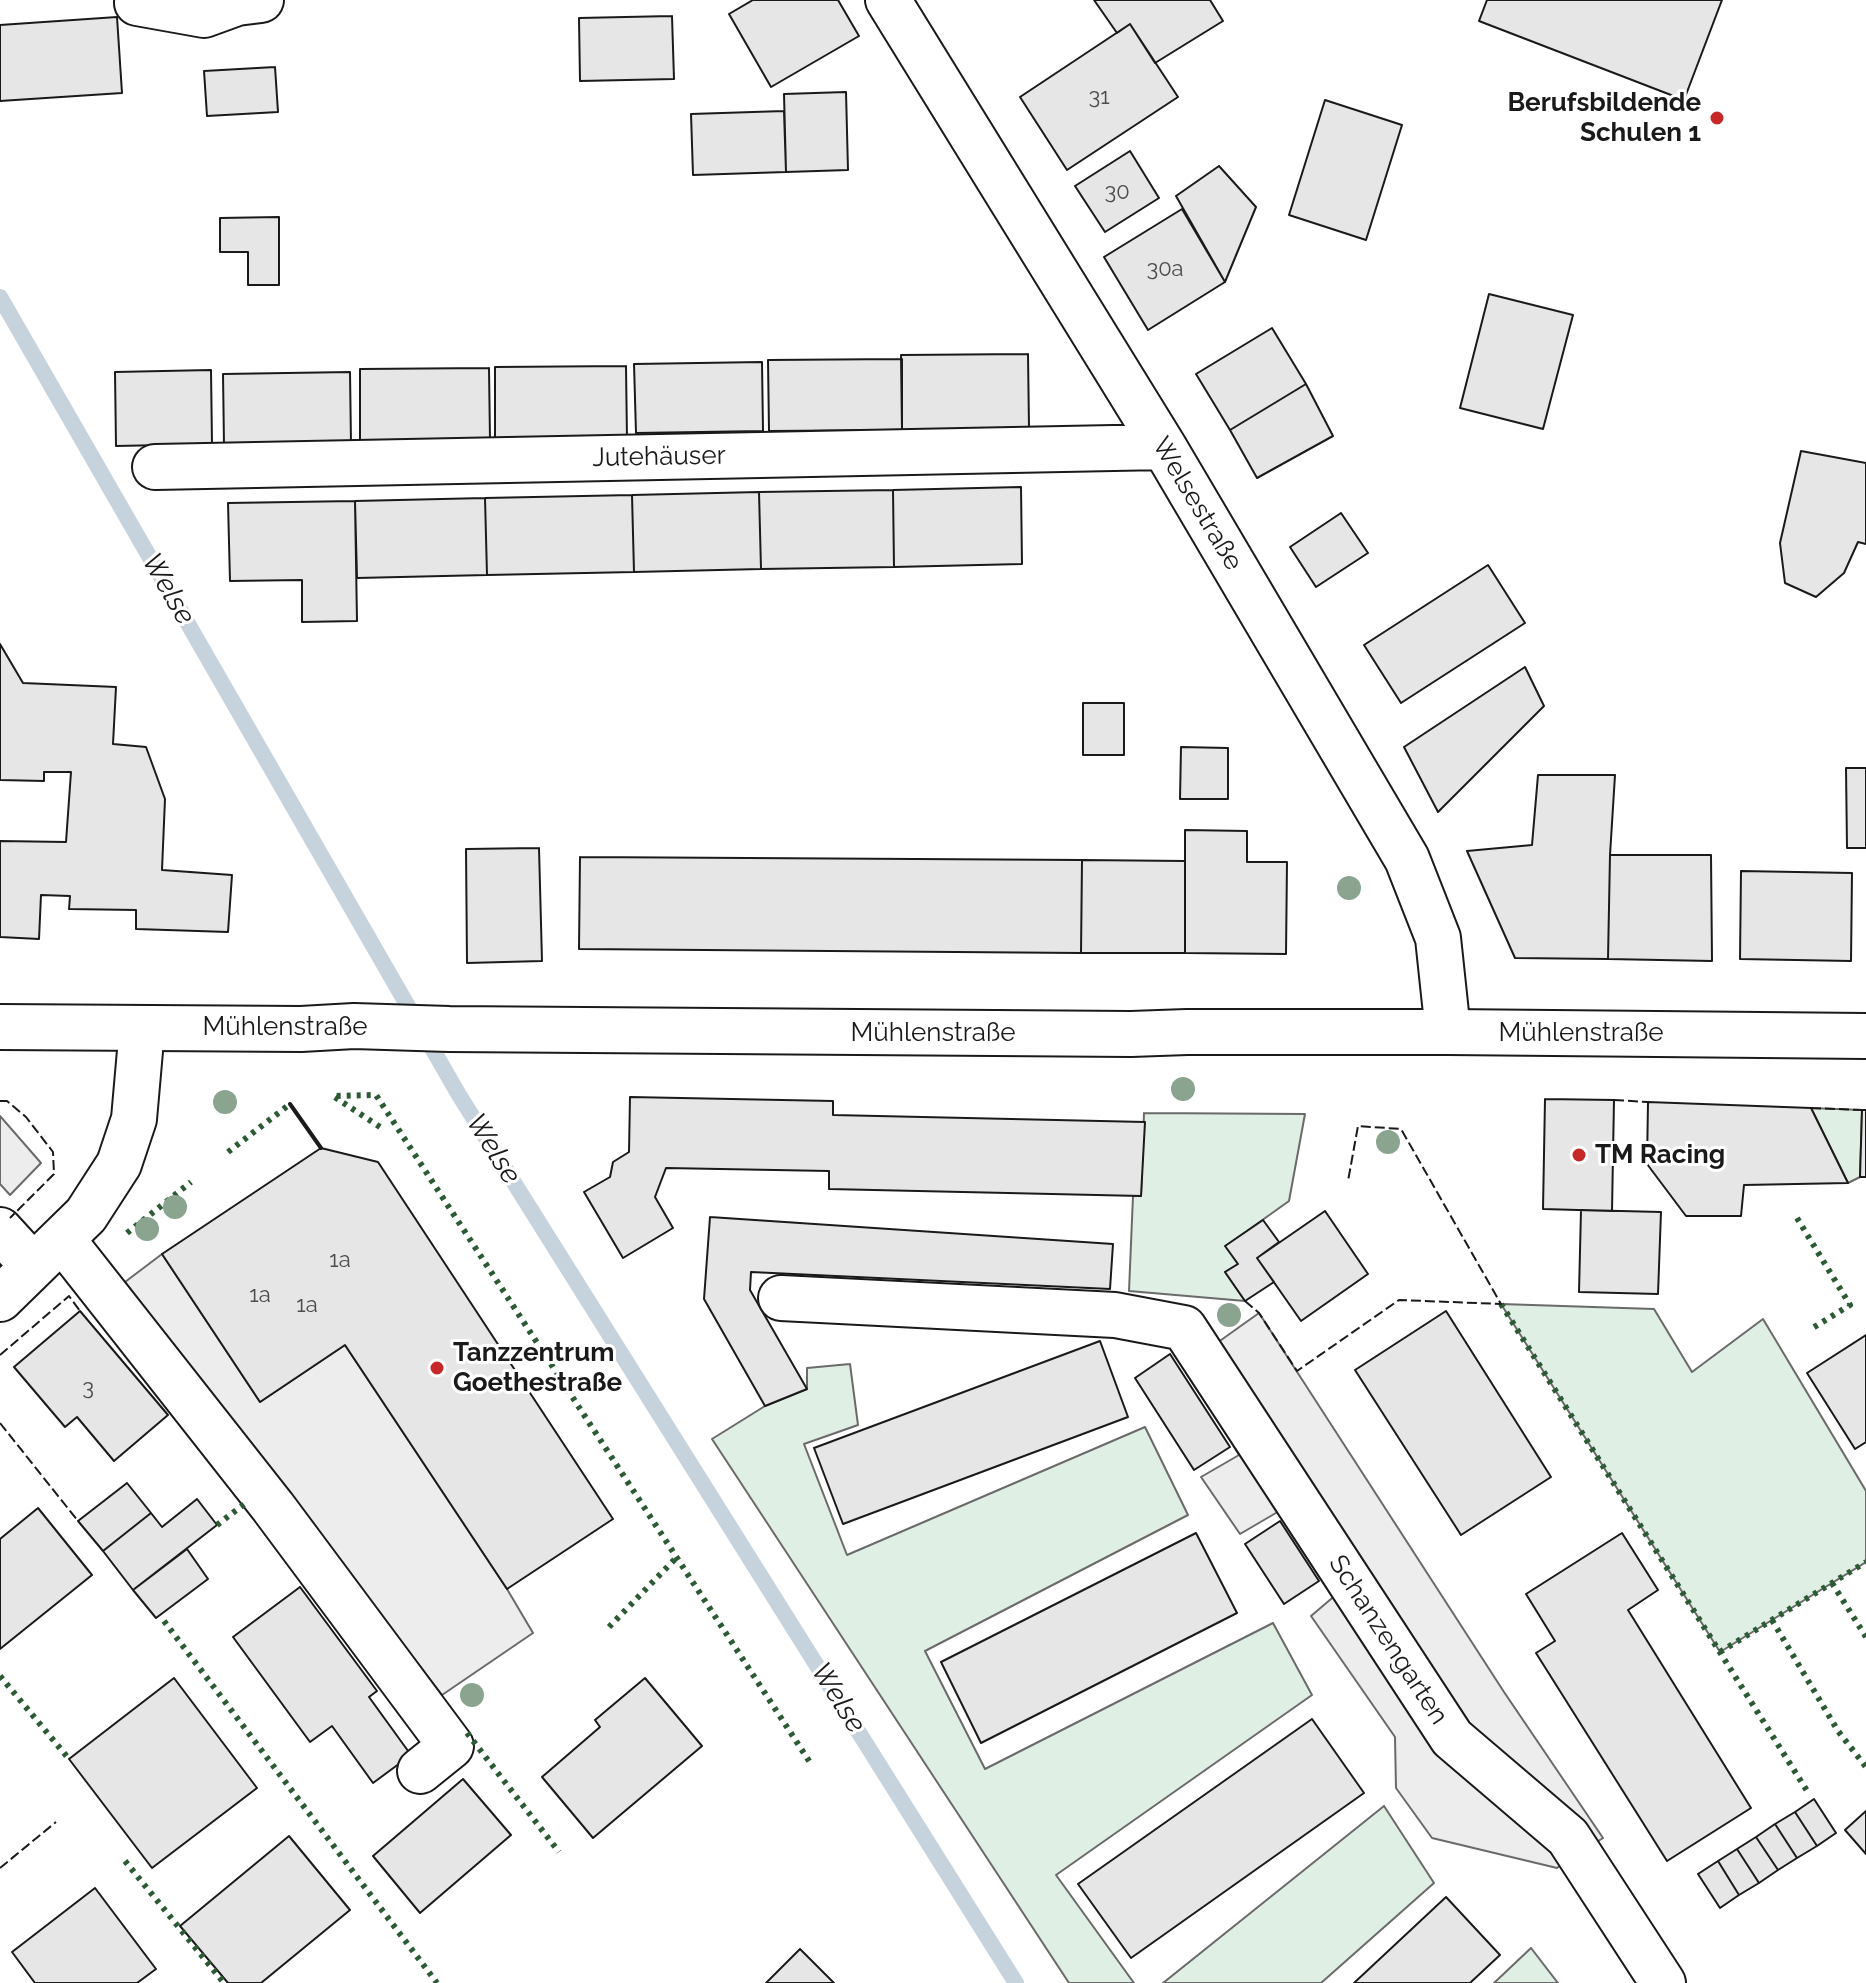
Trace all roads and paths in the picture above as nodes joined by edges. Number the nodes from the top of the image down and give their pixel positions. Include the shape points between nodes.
1 (261, 0) edge
2 (893, 2) edge
3 (137, 3) dead end
4 (1164, 447) junction
5 (155, 467) dead end
6 (0, 1027) edge
7 (142, 1028) junction
8 (1448, 1032) junction
9 (1866, 1036) edge
10 (0, 1230) edge
11 (48, 1253) junction
12 (781, 1298) dead end
13 (0, 1299) edge
14 (420, 1771) dead end
15 (1663, 1983) edge

1 - 3 street via 204,15
2 - 4 street, Welsestraße
4 - 5 street, Jutehäuser
4 - 8 street, Welsestraße via 1407,859 1438,938
6 - 7 street, Mühlenstraße
7 - 8 street, Mühlenstraße
7 - 11 street via 134,1119 119,1164 86,1215
8 - 9 street, Mühlenstraße
10 - 11 street
11 - 13 street
11 - 14 street via 273,1507 451,1746
12 - 15 street, Schanzengarten via 1115,1315 1184,1328 1452,1738 1568,1837

